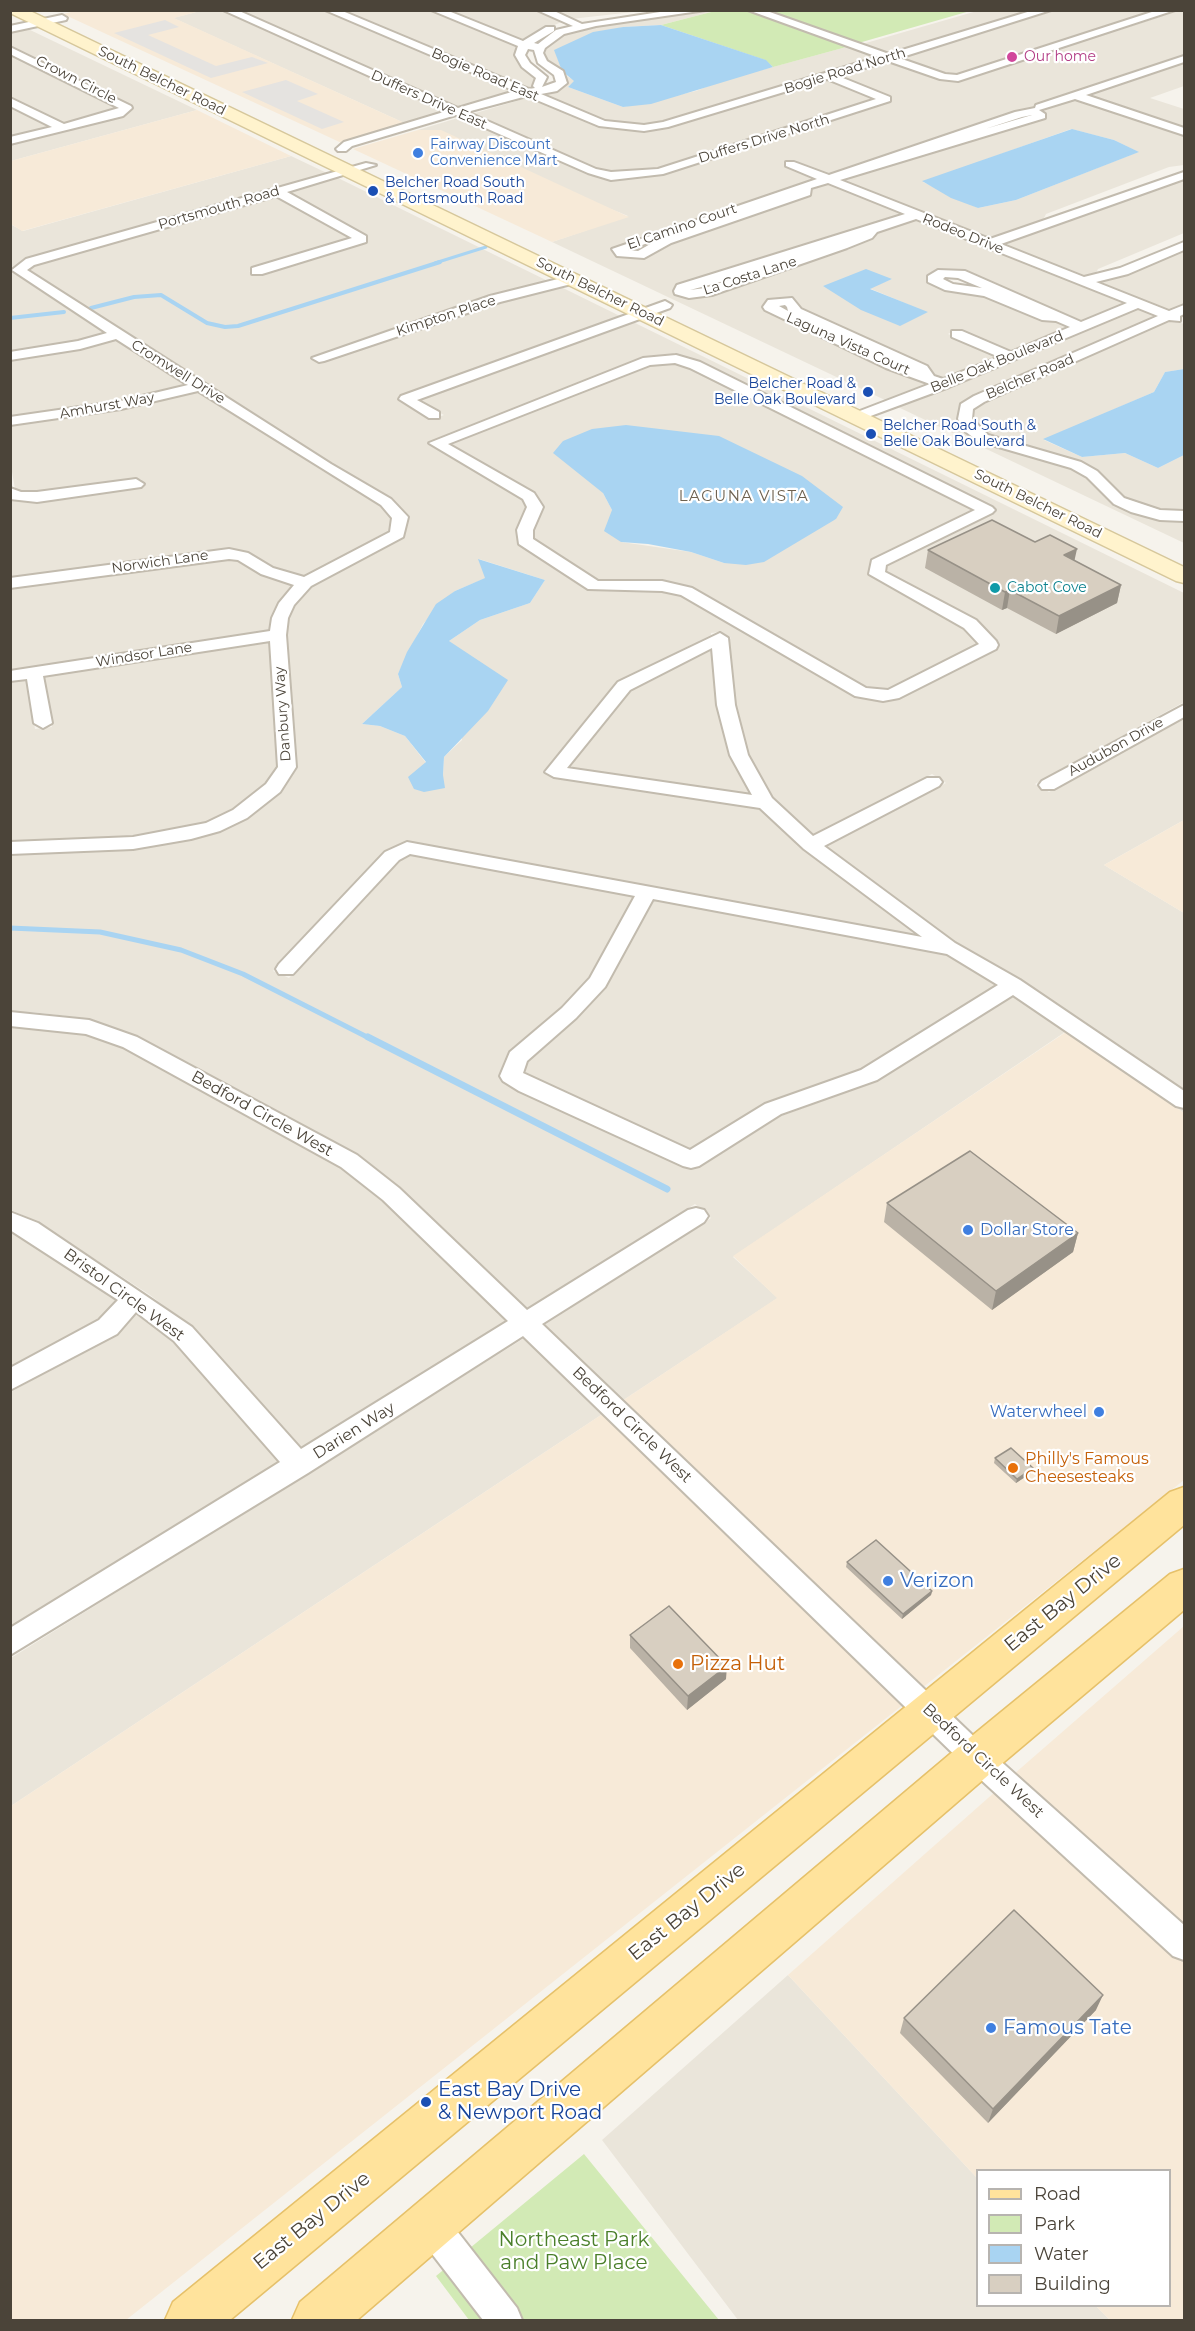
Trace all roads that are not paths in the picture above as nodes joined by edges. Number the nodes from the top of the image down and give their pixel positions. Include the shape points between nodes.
1 (15, 10) edge
2 (228, 10) edge
3 (330, 10) edge
4 (436, 10) edge
5 (542, 10) edge
6 (701, 10) edge
7 (753, 10) edge
8 (1046, 10) edge
9 (1170, 10) edge
10 (656, 13) edge
11 (44, 17) edge
12 (570, 21) junction
13 (581, 26) junction
14 (10, 29) edge
15 (524, 45) junction
16 (540, 47) junction
17 (10, 50) edge
18 (889, 57) junction
19 (1185, 59) edge
20 (829, 76) junction
21 (530, 94) junction
22 (1075, 95) junction
23 (10, 101) edge
24 (1040, 106) dead end
25 (456, 111) junction
26 (467, 116) junction
27 (62, 128) junction
28 (644, 128) joint
29 (1185, 132) edge
30 (388, 136) junction
31 (10, 141) edge
32 (340, 150) junction
33 (318, 156) junction
34 (790, 164) dead end
35 (879, 164) junction
36 (370, 165) junction
37 (1185, 167) edge
38 (348, 171) junction
39 (1185, 175) edge
40 (634, 176) joint
41 (830, 180) junction
42 (806, 188) junction
43 (276, 191) junction
44 (916, 215) junction
45 (1049, 221) junction
46 (871, 231) junction
47 (1185, 237) edge
48 (989, 244) junction
49 (1185, 246) edge
50 (69, 250) joint
51 (257, 271) dead end
52 (1102, 274) junction
53 (574, 279) junction
54 (1083, 282) junction
55 (1136, 304) junction
56 (665, 305) junction
57 (1185, 309) edge
58 (643, 313) junction
59 (1168, 316) junction
60 (1057, 317) junction
61 (1185, 321) edge
62 (1081, 327) junction
63 (117, 334) junction
64 (957, 334) dead end
65 (10, 356) edge
66 (1011, 357) junction
67 (319, 358) dead end
68 (928, 376) junction
69 (944, 384) junction
70 (202, 386) junction
71 (883, 408) junction
72 (434, 415) dead end
73 (857, 417) junction
74 (10, 421) edge
75 (826, 429) joint
76 (136, 483) dead end
77 (10, 492) edge
78 (386, 502) joint
79 (1185, 516) edge
80 (1185, 555) edge
81 (1185, 576) edge
82 (10, 583) edge
83 (305, 583) junction
84 (278, 635) junction
85 (34, 672) junction
86 (10, 676) edge
87 (1185, 710) edge
88 (43, 723) dead end
89 (933, 782) dead end
90 (1048, 785) dead end
91 (766, 803) junction
92 (811, 845) junction
93 (10, 848) edge
94 (647, 892) junction
95 (952, 949) junction
96 (286, 969) dead end
97 (1013, 985) junction
98 (10, 1019) edge
99 (1185, 1101) edge
100 (696, 1215) dead end
101 (10, 1220) edge
102 (134, 1298) junction
103 (526, 1324) junction
104 (10, 1380) edge
105 (299, 1465) junction
106 (1185, 1503) edge
107 (1185, 1586) edge
108 (10, 1643) edge
109 (930, 1712) junction
110 (977, 1758) junction
111 (1185, 1945) edge
112 (431, 2225) junction
113 (191, 2320) edge
114 (318, 2320) edge
115 (505, 2320) edge

1 - 11 main road, South Belcher Road
2 - 25 street, Duffers Drive East
3 - 21 street, Bogie Road East
4 - 15 street
5 - 12 street
6 - 10 street
7 - 18 street
8 - 18 street, Bogie Road North
9 - 18 street via 958,78 944,77
10 - 12 street
10 - 13 street
11 - 14 street
11 - 32 main road, South Belcher Road via 62,18
11 - 33 main road, South Belcher Road
12 - 13 street
12 - 15 street
13 - 16 street via 560,32
15 - 16 street
15 - 21 street via 520,55 542,77
16 - 21 street via 538,53 543,63 559,73 562,83
17 - 27 street, Crown Circle via 31,57 127,108 119,114
18 - 20 street, Bogie Road North
19 - 22 street
20 - 28 street, Bogie Road North
20 - 40 street, Duffers Drive North via 886,99 659,172
21 - 25 street via 512,95
21 - 26 street via 524,100
21 - 28 street, Bogie Road East via 603,124
22 - 24 street
22 - 29 street
23 - 27 street
25 - 26 street, Duffers Drive East
25 - 30 street
26 - 30 street
26 - 40 street, Duffers Drive East via 592,171
27 - 31 street, Crown Circle
30 - 32 street via 359,149
32 - 33 street
32 - 36 main road, South Belcher Road
33 - 38 main road, South Belcher Road
34 - 41 street, Rodeo Drive
35 - 35 street, El Camino Court via 890,163 1041,116 1033,111 1019,114
35 - 41 street, El Camino Court
36 - 38 street, Portsmouth Road
36 - 56 main road, South Belcher Road
37 - 45 street via 1050,216
38 - 43 street, Portsmouth Road
38 - 53 main road, South Belcher Road
39 - 45 street via 1062,220
41 - 42 street, El Camino Court
41 - 44 street, Rodeo Drive
42 - 42 street, El Camino Court via 745,206 618,249 621,253 640,255 667,240 806,192
43 - 50 street, Portsmouth Road
43 - 51 street via 362,239
44 - 46 street, La Costa Lane
44 - 48 street, Rodeo Drive
45 - 48 street
46 - 46 street, La Costa Lane via 682,288 680,291 707,292 843,245
47 - 52 street
48 - 54 street, Rodeo Drive
49 - 52 street via 1123,271
50 - 63 street, Cromwell Drive via 30,262 18,270
52 - 54 street
53 - 58 main road, South Belcher Road
53 - 67 street, Kimpton Place via 495,299
54 - 55 street, Rodeo Drive
55 - 59 street
55 - 62 street, Belle Oak Boulevard
56 - 58 street
56 - 71 main road, South Belcher Road
57 - 59 street, Belcher Road
58 - 72 street via 406,399
58 - 73 main road, South Belcher Road
59 - 61 street
59 - 79 street, Belcher Road via 979,399 966,407 965,419 983,438 1076,465 1092,474 1119,501 1160,515
60 - 60 street via 960,274 943,273 933,279
60 - 62 street
62 - 66 street, Belle Oak Boulevard
63 - 65 street via 71,347
63 - 70 street, Cromwell Drive
64 - 66 street
66 - 69 street, Belle Oak Boulevard
68 - 68 street, Laguna Vista Court via 922,369 795,311 787,301 770,307 901,369
68 - 69 street, Laguna Vista Court
69 - 71 street, Belle Oak Boulevard
70 - 74 street, Amhurst Way via 121,405
70 - 78 street, Cromwell Drive
71 - 73 street, Belle Oak Boulevard
71 - 80 main road, South Belcher Road
73 - 81 main road, South Belcher Road
75 - 75 street via 987,510 878,563 877,574 970,624 990,645 893,694 861,692 686,591 662,586 594,586 525,541 525,530 535,507 529,496 436,443 648,361 676,359
76 - 77 street via 37,497 17,497
78 - 83 street, Danbury Way via 400,517 398,534
82 - 83 street, Norwich Lane via 229,554 242,556 267,572
83 - 84 street, Danbury Way via 287,603
84 - 85 street, Windsor Lane
84 - 93 street, Danbury Way via 287,767 273,788 256,803 213,827 191,833 133,843
85 - 86 street, Windsor Lane
85 - 88 street
87 - 90 street, Audubon Drive
89 - 92 street
91 - 91 street via 738,751 726,705 720,638 624,686 554,772
91 - 92 street
92 - 95 street
94 - 95 street
94 - 96 street via 407,848 392,856
94 - 97 street via 598,982 518,1057 511,1076 691,1160 774,1109 869,1075
95 - 97 street
97 - 99 street
98 - 103 street, Bedford Circle West via 89,1026 130,1042 349,1161 391,1194
100 - 103 street, Darien Way
101 - 102 street, Bristol Circle West via 30,1229
102 - 104 street via 108,1327
102 - 105 street, Bristol Circle West via 183,1334
103 - 105 street, Darien Way
103 - 109 street, Bedford Circle West
105 - 108 street, Darien Way
106 - 109 main road, East Bay Drive
107 - 110 main road
109 - 110 street, Bedford Circle West
109 - 113 main road, East Bay Drive
110 - 111 street, Bedford Circle West
110 - 112 main road
112 - 114 main road
112 - 115 street

